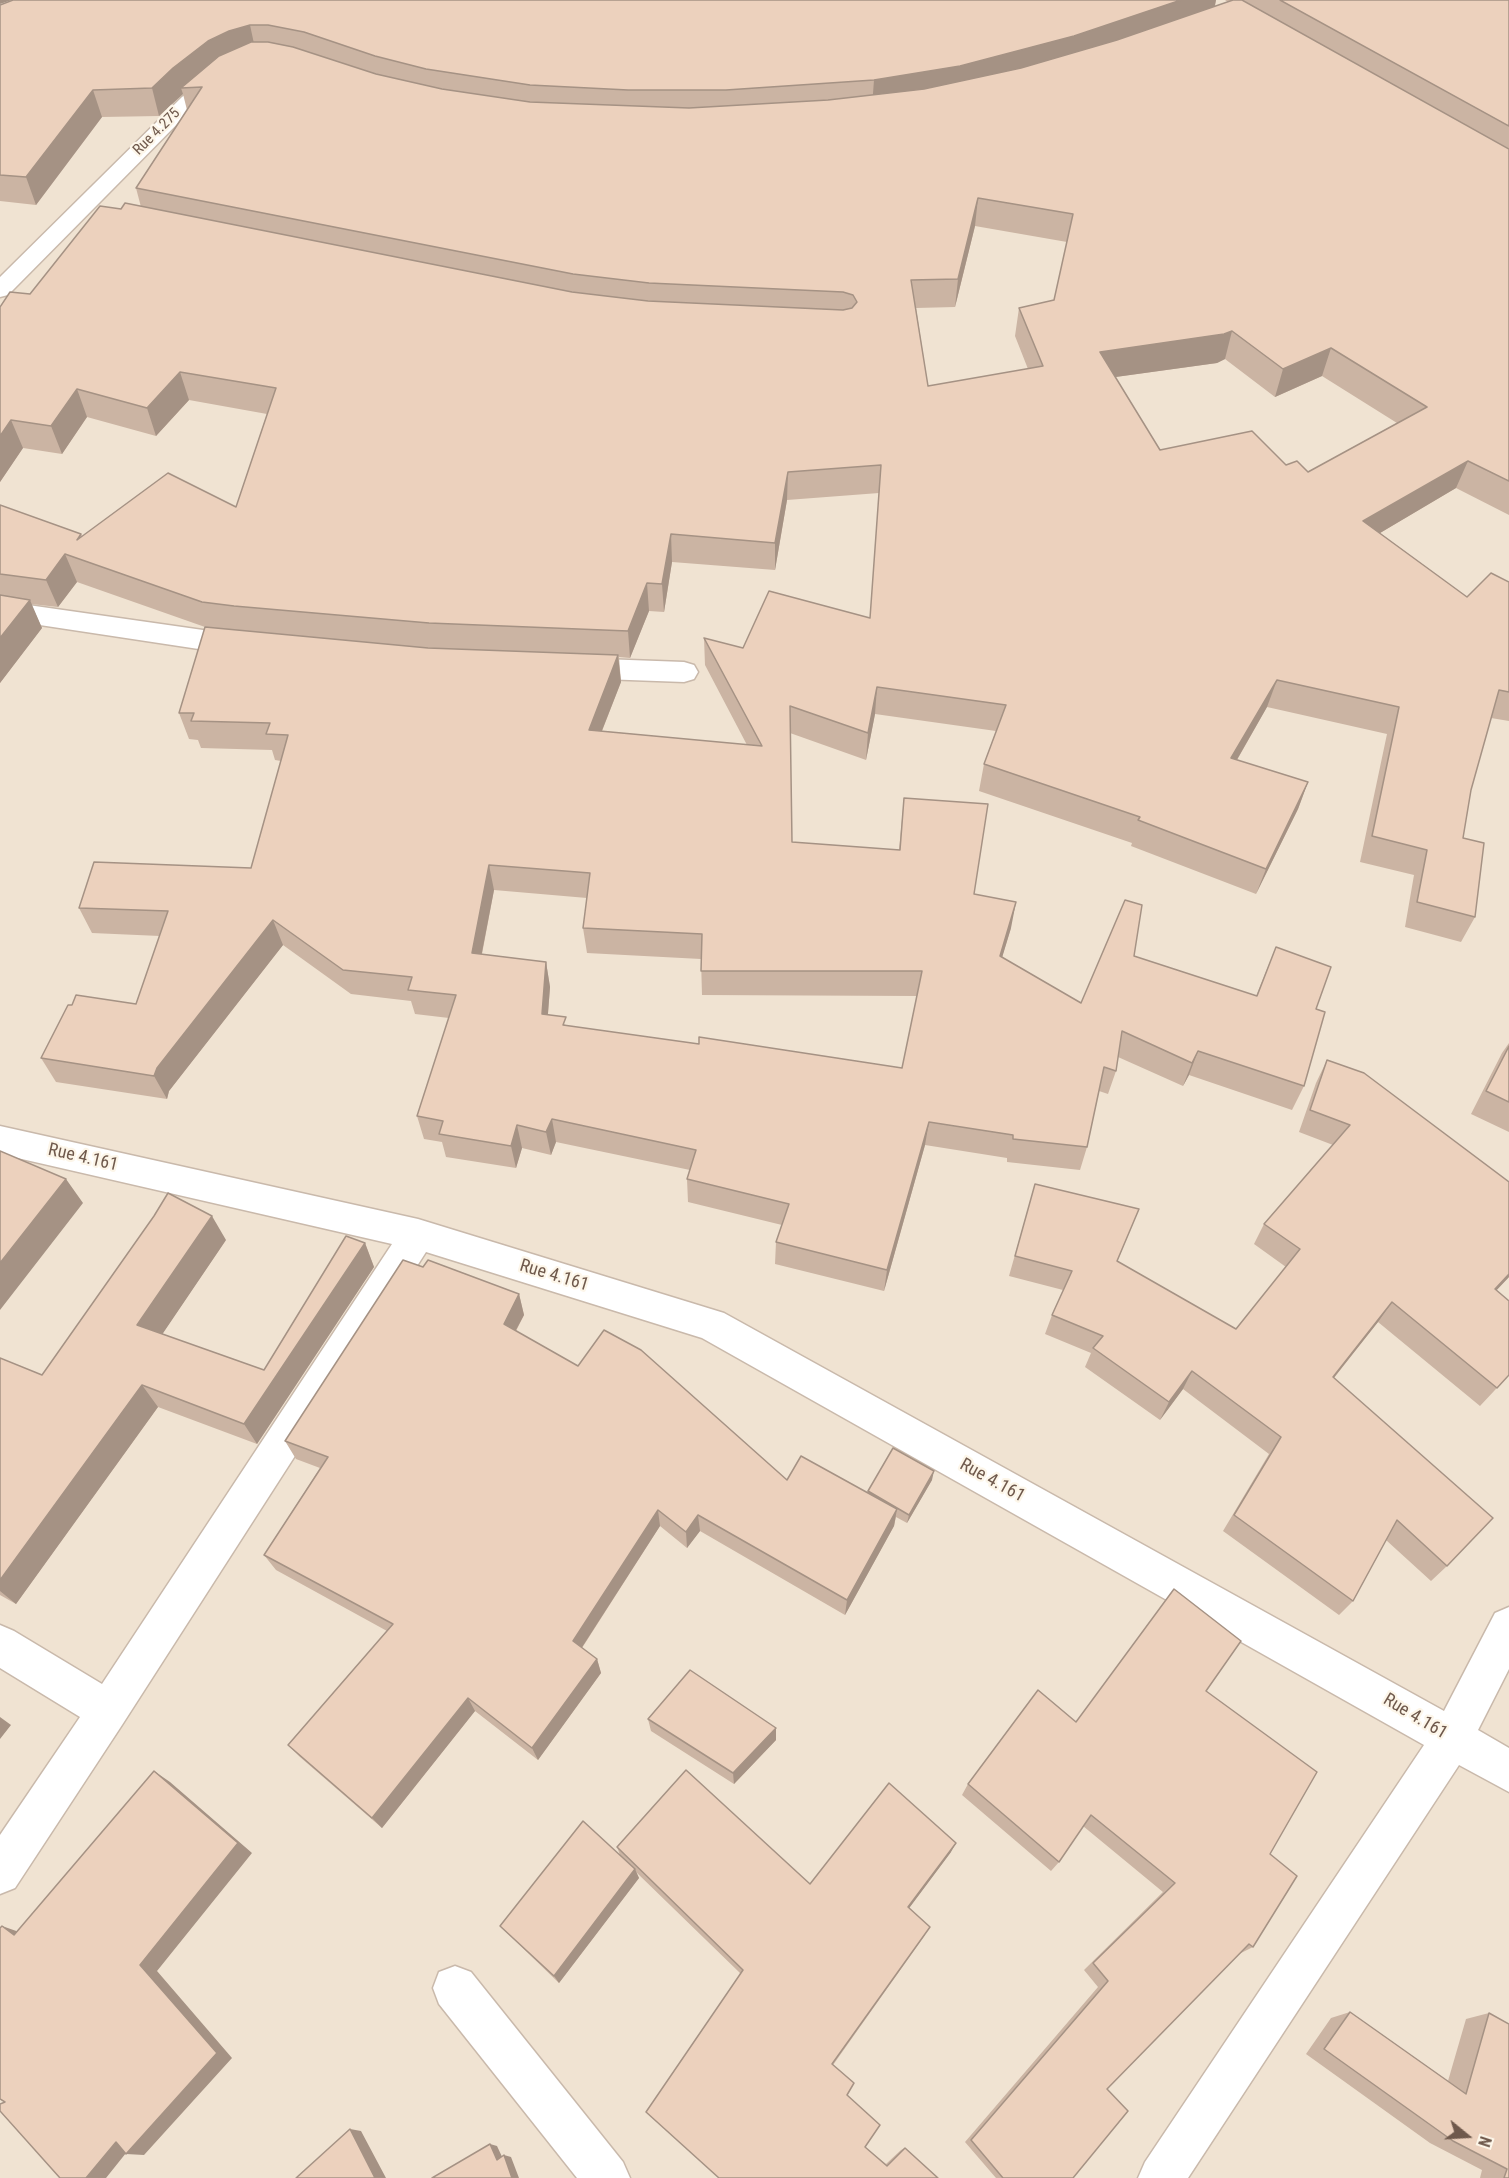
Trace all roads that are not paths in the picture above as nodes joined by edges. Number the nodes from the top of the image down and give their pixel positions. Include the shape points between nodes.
1 (236, 69) edge
2 (78, 211) junction
3 (101, 216) edge
4 (0, 291) edge
5 (0, 610) edge
6 (265, 648) edge
7 (553, 668) edge
8 (684, 672) dead end
9 (0, 1140) edge
10 (418, 1234) junction
11 (1509, 1627) edge
12 (0, 1645) edge
13 (108, 1711) junction
14 (1453, 1737) junction
15 (1509, 1771) edge
16 (0, 1873) edge
17 (455, 1988) dead end
18 (607, 2178) edge
19 (1161, 2178) edge

1 - 2 street, Rue 4.275 via 189,100
2 - 3 street
2 - 4 street, Rue 4.275
5 - 6 street
7 - 8 street
9 - 10 street, Rue 4.161
10 - 13 street
10 - 14 street, Rue 4.161 via 711,1325
11 - 14 street
12 - 13 street
13 - 16 street
14 - 15 street
14 - 19 street, Rue 4.161
17 - 18 street

